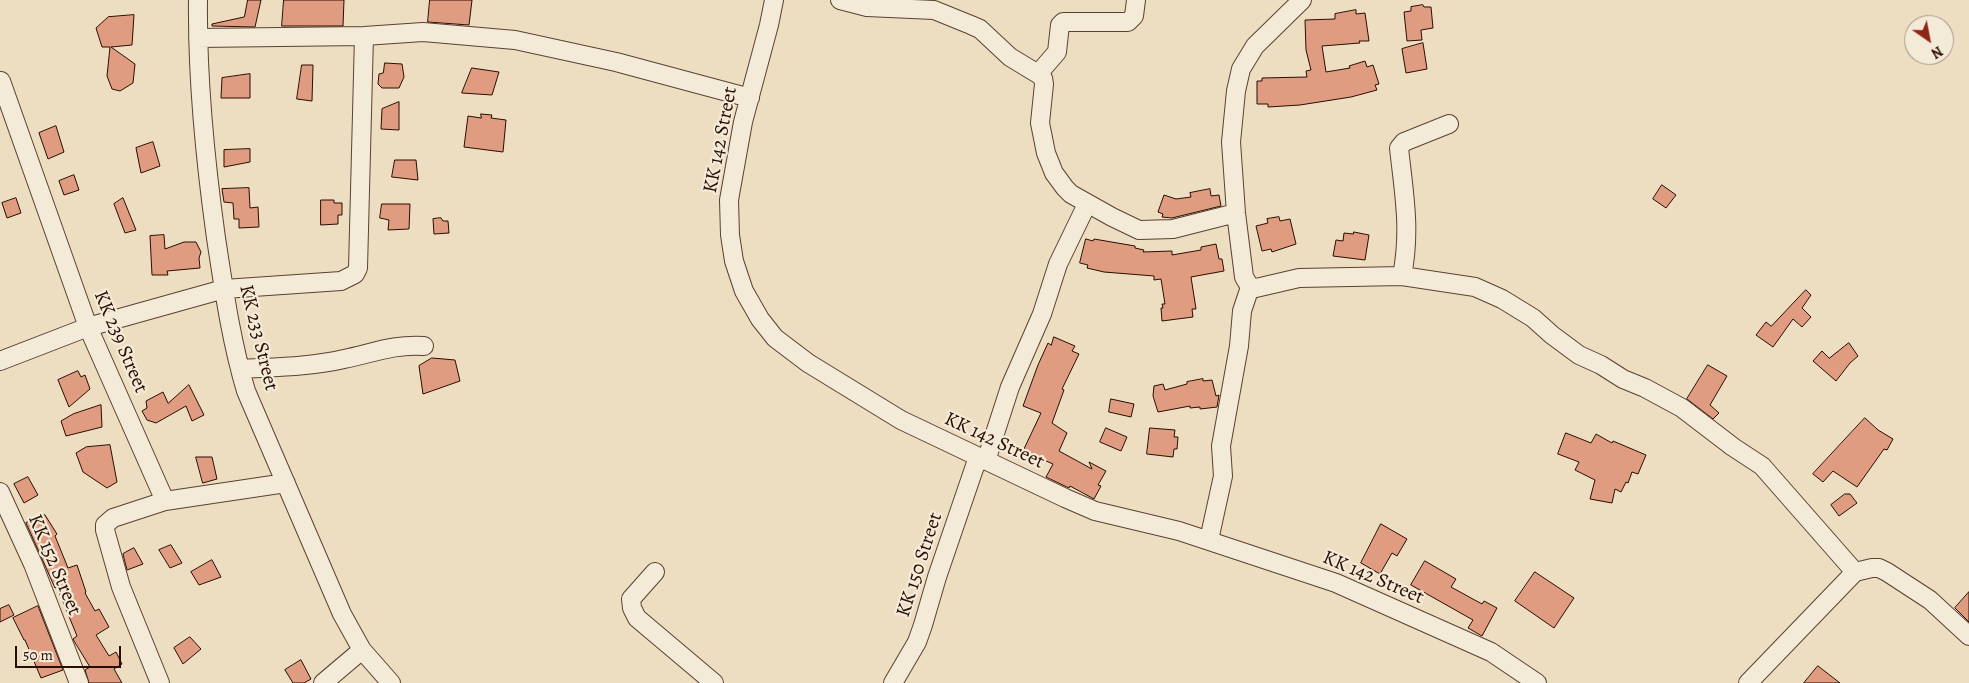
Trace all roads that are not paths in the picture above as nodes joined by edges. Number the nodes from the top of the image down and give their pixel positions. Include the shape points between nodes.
1 (198, 0) edge
2 (774, 0) edge
3 (840, 0) edge
4 (1136, 0) edge
5 (1302, 0) edge
6 (364, 36) junction
7 (198, 38) junction
8 (1038, 74) junction
9 (1, 81) edge
10 (750, 98) junction
11 (1449, 124) dead end
12 (1088, 204) junction
13 (1236, 213) junction
14 (1402, 276) junction
15 (1250, 287) junction
16 (224, 290) junction
17 (88, 327) junction
18 (424, 346) dead end
19 (0, 361) edge
20 (240, 369) junction
21 (982, 459) junction
22 (286, 483) junction
23 (0, 492) edge
24 (165, 501) junction
25 (1209, 540) junction
26 (655, 572) dead end
27 (1855, 572) junction
28 (1969, 636) edge
29 (362, 650) junction
30 (79, 683) edge
31 (160, 683) edge
32 (323, 683) edge
33 (391, 683) edge
34 (714, 683) edge
35 (893, 683) edge
36 (1537, 683) edge
37 (1748, 683) edge

1 - 7 street, KK 233 Street
2 - 10 street, KK 142 Street
3 - 8 street via 867,7 934,10 980,29 1010,57
4 - 8 street via 1134,16 1128,22 1062,22 1057,52
5 - 13 street via 1255,46 1242,69 1236,91 1231,142
6 - 7 street
6 - 10 street via 423,32 514,40 616,62
6 - 16 street via 358,268 355,274 341,281
7 - 16 street, KK 233 Street via 205,160
8 - 12 street via 1044,84 1040,123 1046,153 1065,188
9 - 17 street, KK 239 Street
10 - 21 street, KK 142 Street via 729,200 730,235 744,291 760,319 775,338 808,363 901,420
11 - 14 street via 1404,142 1399,148 1408,230
12 - 13 street via 1139,230 1173,229
12 - 21 street, KK 150 Street via 1058,264 1042,314
13 - 15 street via 1244,278
14 - 15 street via 1299,278
14 - 27 street via 1475,288 1502,299 1533,318 1579,355 1682,408 1762,466
15 - 25 street via 1242,311 1221,446 1223,476
16 - 17 street
16 - 20 street, KK 233 Street
17 - 19 street
17 - 24 street, KK 239 Street
18 - 20 street via 391,347 292,367
20 - 22 street, KK 233 Street via 246,391
21 - 25 street, KK 142 Street via 1096,511
21 - 35 street, KK 150 Street via 936,577 917,642
22 - 24 street
22 - 29 street, KK 233 Street via 329,586
23 - 30 street, KK 152 Street via 33,564
24 - 31 street via 113,518 104,530 122,587
25 - 36 street, KK 142 Street via 1336,583 1491,652
26 - 34 street via 632,599 637,618
27 - 28 street via 1872,568 1887,572 1930,600
27 - 37 street
29 - 32 street
29 - 33 street, KK 233 Street

